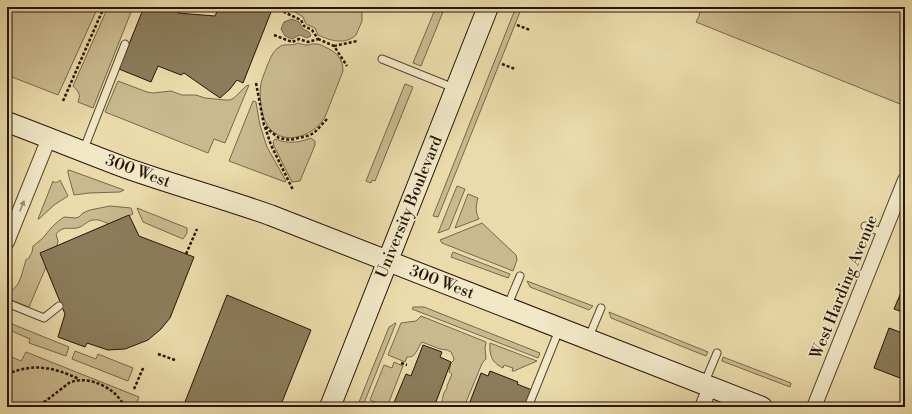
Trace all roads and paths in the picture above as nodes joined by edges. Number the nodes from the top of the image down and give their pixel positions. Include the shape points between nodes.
1 (104, 7) edge
2 (368, 7) edge
3 (488, 7) edge
4 (369, 11) dead end
5 (284, 12) dead end
6 (517, 25) dead end
7 (530, 30) dead end
8 (274, 35) dead end
9 (318, 39) junction
10 (358, 41) dead end
11 (124, 44) dead end
12 (334, 46) junction
13 (382, 59) dead end
14 (502, 64) dead end
15 (347, 66) dead end
16 (515, 69) dead end
17 (256, 83) dead end
18 (456, 89) junction
19 (63, 101) dead end
20 (327, 119) dead end
21 (7, 122) edge
22 (264, 125) junction
23 (49, 138) junction
24 (83, 151) junction
25 (905, 180) edge
26 (293, 190) dead end
27 (865, 226) dead end
28 (197, 229) dead end
29 (884, 233) junction
30 (7, 242) edge
31 (186, 254) dead end
32 (388, 261) junction
33 (520, 276) dead end
34 (7, 304) edge
35 (60, 306) dead end
36 (507, 307) junction
37 (601, 308) dead end
38 (560, 328) junction
39 (588, 339) junction
40 (717, 353) dead end
41 (158, 354) dead end
42 (175, 360) dead end
43 (400, 363) dead end
44 (407, 365) dead end
45 (144, 366) dead end
46 (7, 374) edge
47 (80, 379) junction
48 (707, 386) junction
49 (134, 390) dead end
50 (34, 407) edge
51 (125, 407) edge
52 (330, 407) edge
53 (528, 407) edge
54 (702, 407) edge
55 (762, 407) edge
56 (814, 407) edge

1 - 19 path
2 - 4 path
3 - 18 street, University Boulevard
5 - 9 path via 301,20
6 - 7 path
8 - 9 path via 292,42 299,39 308,42
9 - 12 path
10 - 12 path
11 - 24 lane
12 - 15 path
13 - 18 lane
14 - 16 path
17 - 22 path
18 - 32 street, University Boulevard
20 - 22 path via 314,133 290,140 279,138
21 - 23 street, 300 West
22 - 26 path
23 - 24 street, 300 West
30 -> 23 street
24 - 32 street, 300 West via 140,173 263,213
25 - 29 street, West Harding Avenue
27 - 29 lane
28 - 31 path
29 - 56 street, West Harding Avenue
32 - 36 street, 300 West
32 - 52 street, University Boulevard
33 - 36 lane
34 - 35 lane via 44,318
36 - 38 street, 300 West
37 - 39 lane
38 - 39 street, 300 West
38 - 53 lane
39 - 48 street, 300 West
40 - 48 lane
41 - 42 path
43 - 44 path
45 - 49 path
46 - 47 path via 22,369 43,367
47 - 50 path via 69,383
47 - 51 path via 108,389
48 - 54 street
48 - 55 street, 300 West

